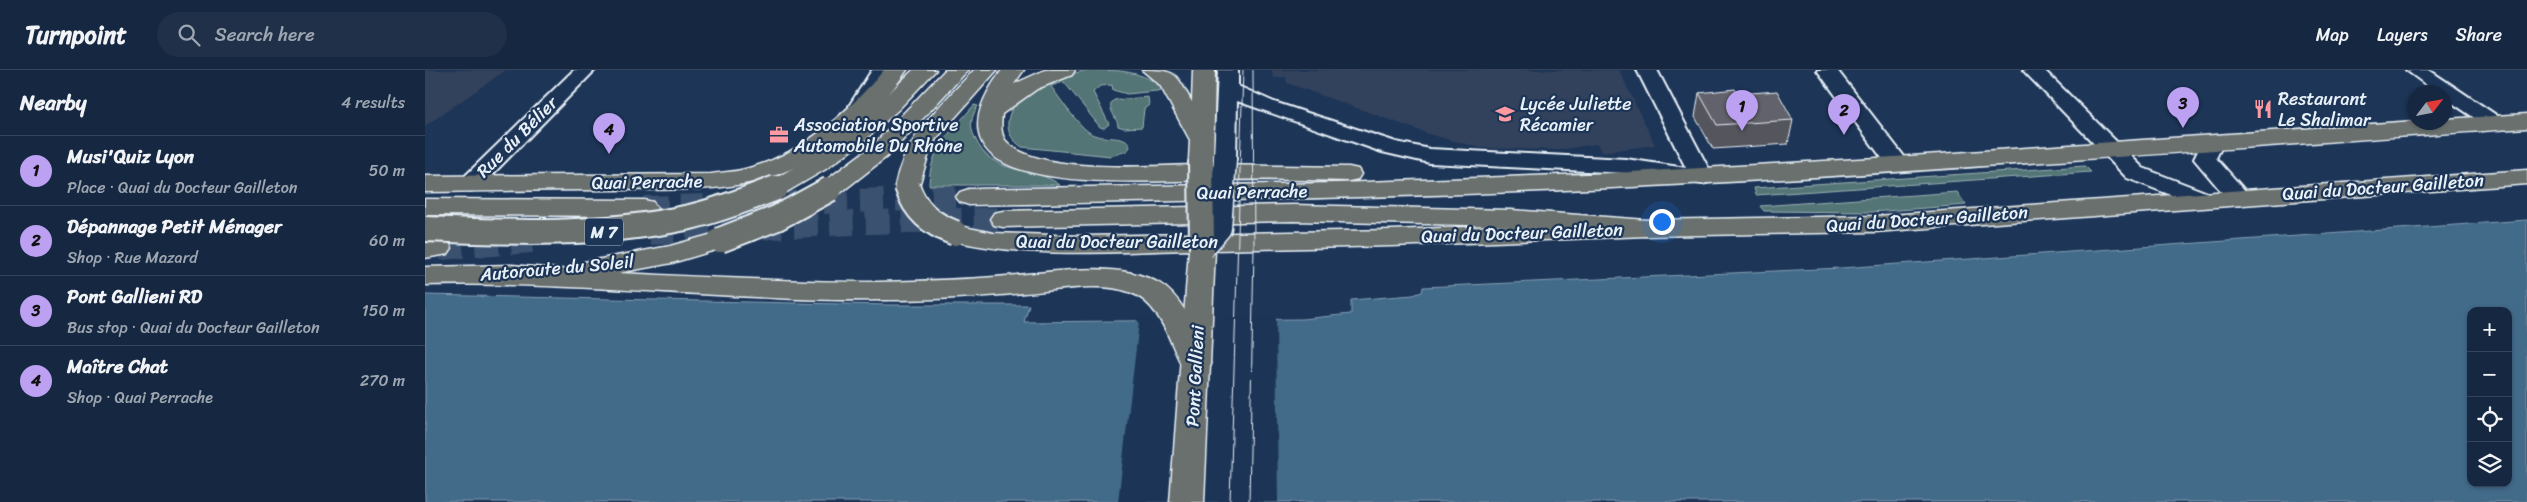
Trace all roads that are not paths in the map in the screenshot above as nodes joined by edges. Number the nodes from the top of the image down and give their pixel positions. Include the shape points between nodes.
1 (585, 70) edge
2 (869, 70) edge
3 (882, 70) edge
4 (896, 70) edge
5 (925, 70) edge
6 (957, 70) edge
7 (986, 70) edge
8 (1013, 70) edge
9 (1064, 70) edge
10 (1153, 70) edge
11 (1647, 70) edge
12 (1827, 70) edge
13 (2033, 70) edge
14 (2416, 70) edge
15 (1201, 74) edge
16 (1227, 79) edge
17 (990, 112) junction
18 (851, 117) junction
19 (2514, 124) edge
20 (2212, 144) junction
21 (2113, 151) junction
22 (1209, 153) junction
23 (1898, 164) junction
24 (1702, 177) junction
25 (2527, 177) edge
26 (425, 184) edge
27 (470, 184) junction
28 (1535, 184) junction
29 (969, 196) tunnel mouth
30 (2239, 198) junction
31 (2205, 200) junction
32 (425, 207) edge
33 (644, 208) tunnel mouth
34 (1003, 219) tunnel mouth
35 (1647, 228) junction
36 (430, 242) edge
37 (493, 275) junction
38 (425, 276) edge
39 (1196, 365) junction
40 (1187, 502) edge

1 - 27 street, Rue du Bélier
2 - 18 street
3 - 18 street
4 - 18 main road, Quai Perrache
5 - 36 main road, Autoroute du Soleil / M 7, bridge via 845,147 801,176 745,201 687,220 620,230
6 - 37 main road, Autoroute du Soleil / M 7, bridge via 881,150 830,189 777,218 720,240 618,265
7 - 35 main road, Quai du Docteur Gailleton, bridge via 935,127 915,154 908,175 907,186 921,215 936,226 955,233 993,241 1074,244 1392,238
8 - 17 main road via 998,90
9 - 17 main road via 1029,84
10 - 22 main road via 1173,85
11 - 24 street
12 - 23 street
13 - 21 street
14 - 19 street
15 - 22 main road, Pont Gallieni
16 - 22 street
16 - 24 street via 1267,106 1390,148 1430,156 1626,166
17 - 28 main road via 990,132 997,146 1011,157 1038,166 1120,173 1307,172
18 - 27 main road, Quai Perrache via 787,162 742,178
19 - 20 main road
20 - 21 main road
20 - 30 street via 2205,160
21 - 23 main road
21 - 31 street via 2135,172
22 - 39 main road, Pont Gallieni, bridge
23 - 24 main road
24 - 28 main road
25 - 30 main road, Quai du Docteur Gailleton
26 - 27 main road, Quai Perrache
28 - 29 main road, Quai Perrache via 1384,190
30 - 31 main road, Quai du Docteur Gailleton
31 - 35 main road, Quai du Docteur Gailleton via 1875,224
32 - 33 main road, Quai Perrache
34 - 35 main road via 1293,213 1511,218
37 - 38 main road, Autoroute du Soleil / M 7
37 - 39 main road via 875,291 1101,280 1137,284 1155,293 1171,312
39 - 40 main road, Pont Gallieni

